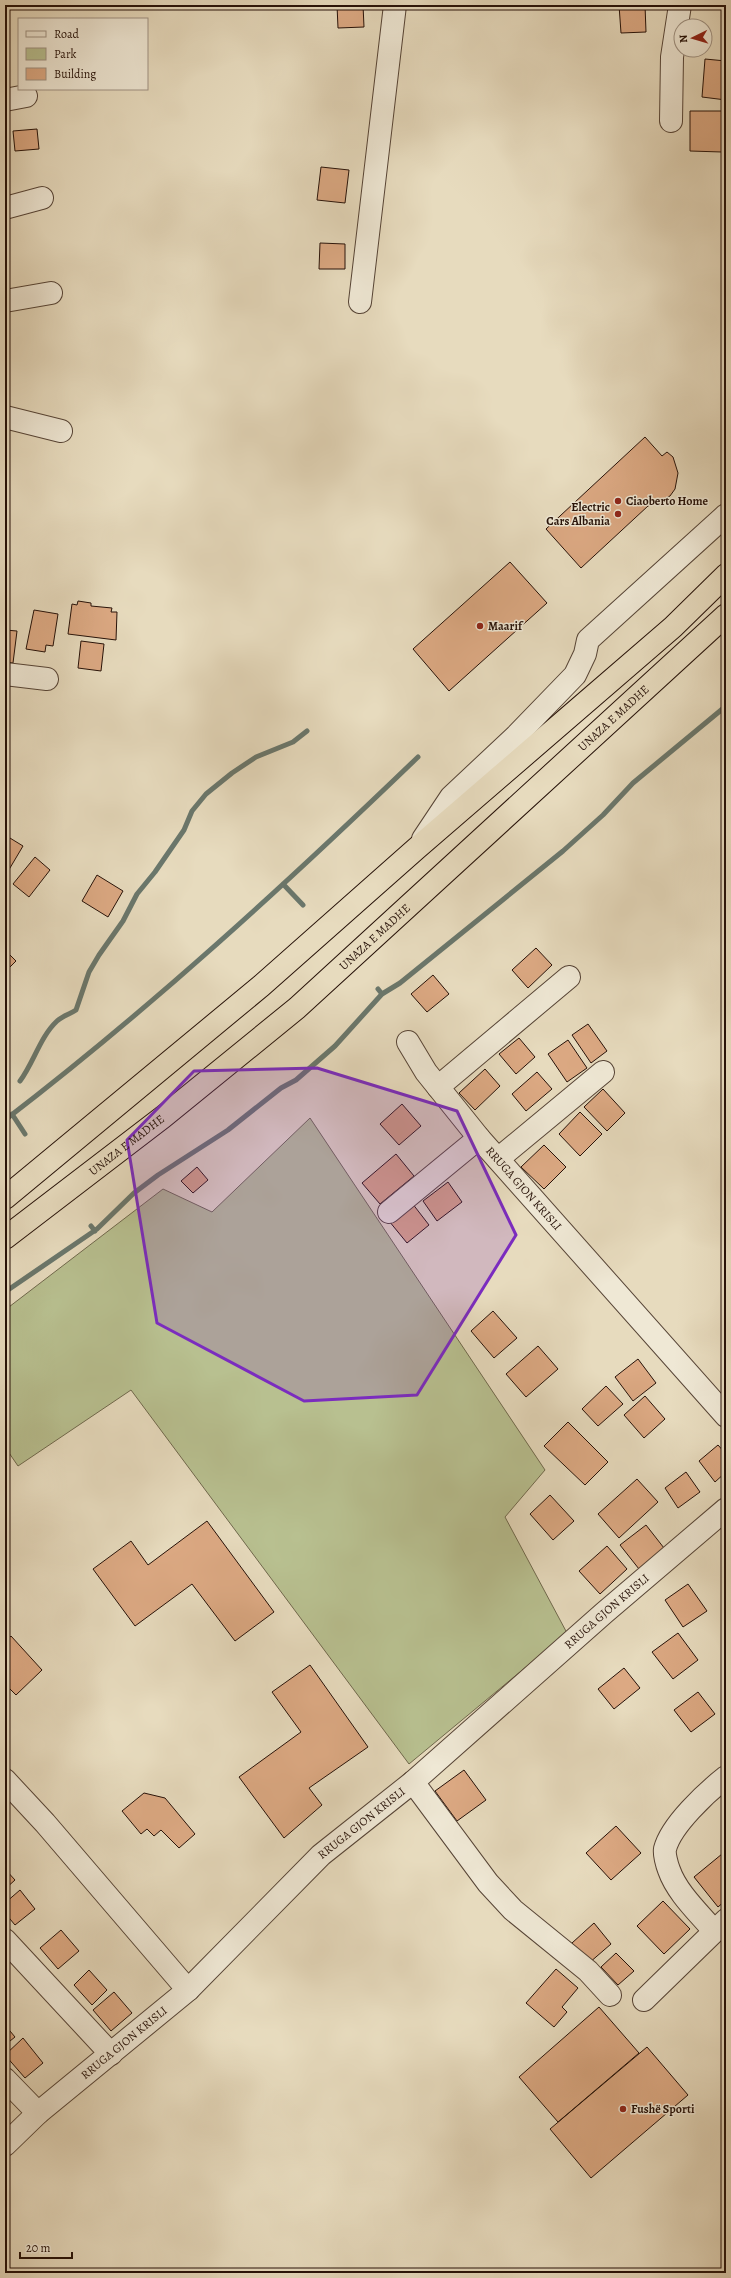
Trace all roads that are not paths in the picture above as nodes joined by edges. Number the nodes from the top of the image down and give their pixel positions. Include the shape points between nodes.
1 (395, 5) edge
2 (680, 5) edge
3 (26, 96) dead end
4 (5, 100) edge
5 (671, 121) dead end
6 (42, 198) dead end
7 (5, 208) edge
8 (51, 292) dead end
9 (5, 301) edge
10 (360, 302) dead end
11 (5, 417) edge
12 (61, 431) dead end
13 (726, 515) edge
14 (726, 575) edge
15 (726, 615) edge
16 (5, 674) edge
17 (47, 679) dead end
18 (417, 848) junction
19 (569, 977) dead end
20 (408, 1042) dead end
21 (603, 1072) dead end
22 (438, 1086) junction
23 (479, 1138) junction
24 (498, 1159) junction
25 (5, 1198) edge
26 (388, 1212) dead end
27 (5, 1238) edge
28 (726, 1416) edge
29 (726, 1509) edge
30 (726, 1777) edge
31 (5, 1780) edge
32 (413, 1782) junction
33 (720, 1926) edge
34 (5, 1940) edge
35 (188, 1990) junction
36 (610, 1994) dead end
37 (644, 2000) dead end
38 (111, 2054) junction
39 (5, 2079) edge
40 (38, 2113) junction
41 (5, 2145) edge

1 - 10 street
2 - 5 street via 672,57
3 - 4 street
6 - 7 street
8 - 9 street
11 - 12 street
13 - 18 street via 588,640 585,654 575,675 516,736 451,797
14 - 18 highway via 673,627
15 - 27 highway, UNAZA E MADHE via 297,1008 163,1117
16 - 17 street
18 - 25 highway via 261,986
19 - 22 street
20 - 22 street, RRUGA GJON KRISLI via 426,1072
21 - 24 street
22 - 23 street, RRUGA GJON KRISLI
23 - 24 street, RRUGA GJON KRISLI
23 - 26 street
24 - 28 street, RRUGA GJON KRISLI
29 - 32 street, RRUGA GJON KRISLI
30 - 33 street via 705,1794 671,1834 665,1850 669,1870 678,1886
31 - 35 street via 45,1822
32 - 35 street, RRUGA GJON KRISLI via 321,1855
32 - 36 street via 488,1883 513,1910 588,1971
33 - 37 street
34 - 38 street
35 - 38 street, RRUGA GJON KRISLI
38 - 40 street, RRUGA GJON KRISLI
39 - 40 street
40 - 41 street, RRUGA GJON KRISLI

